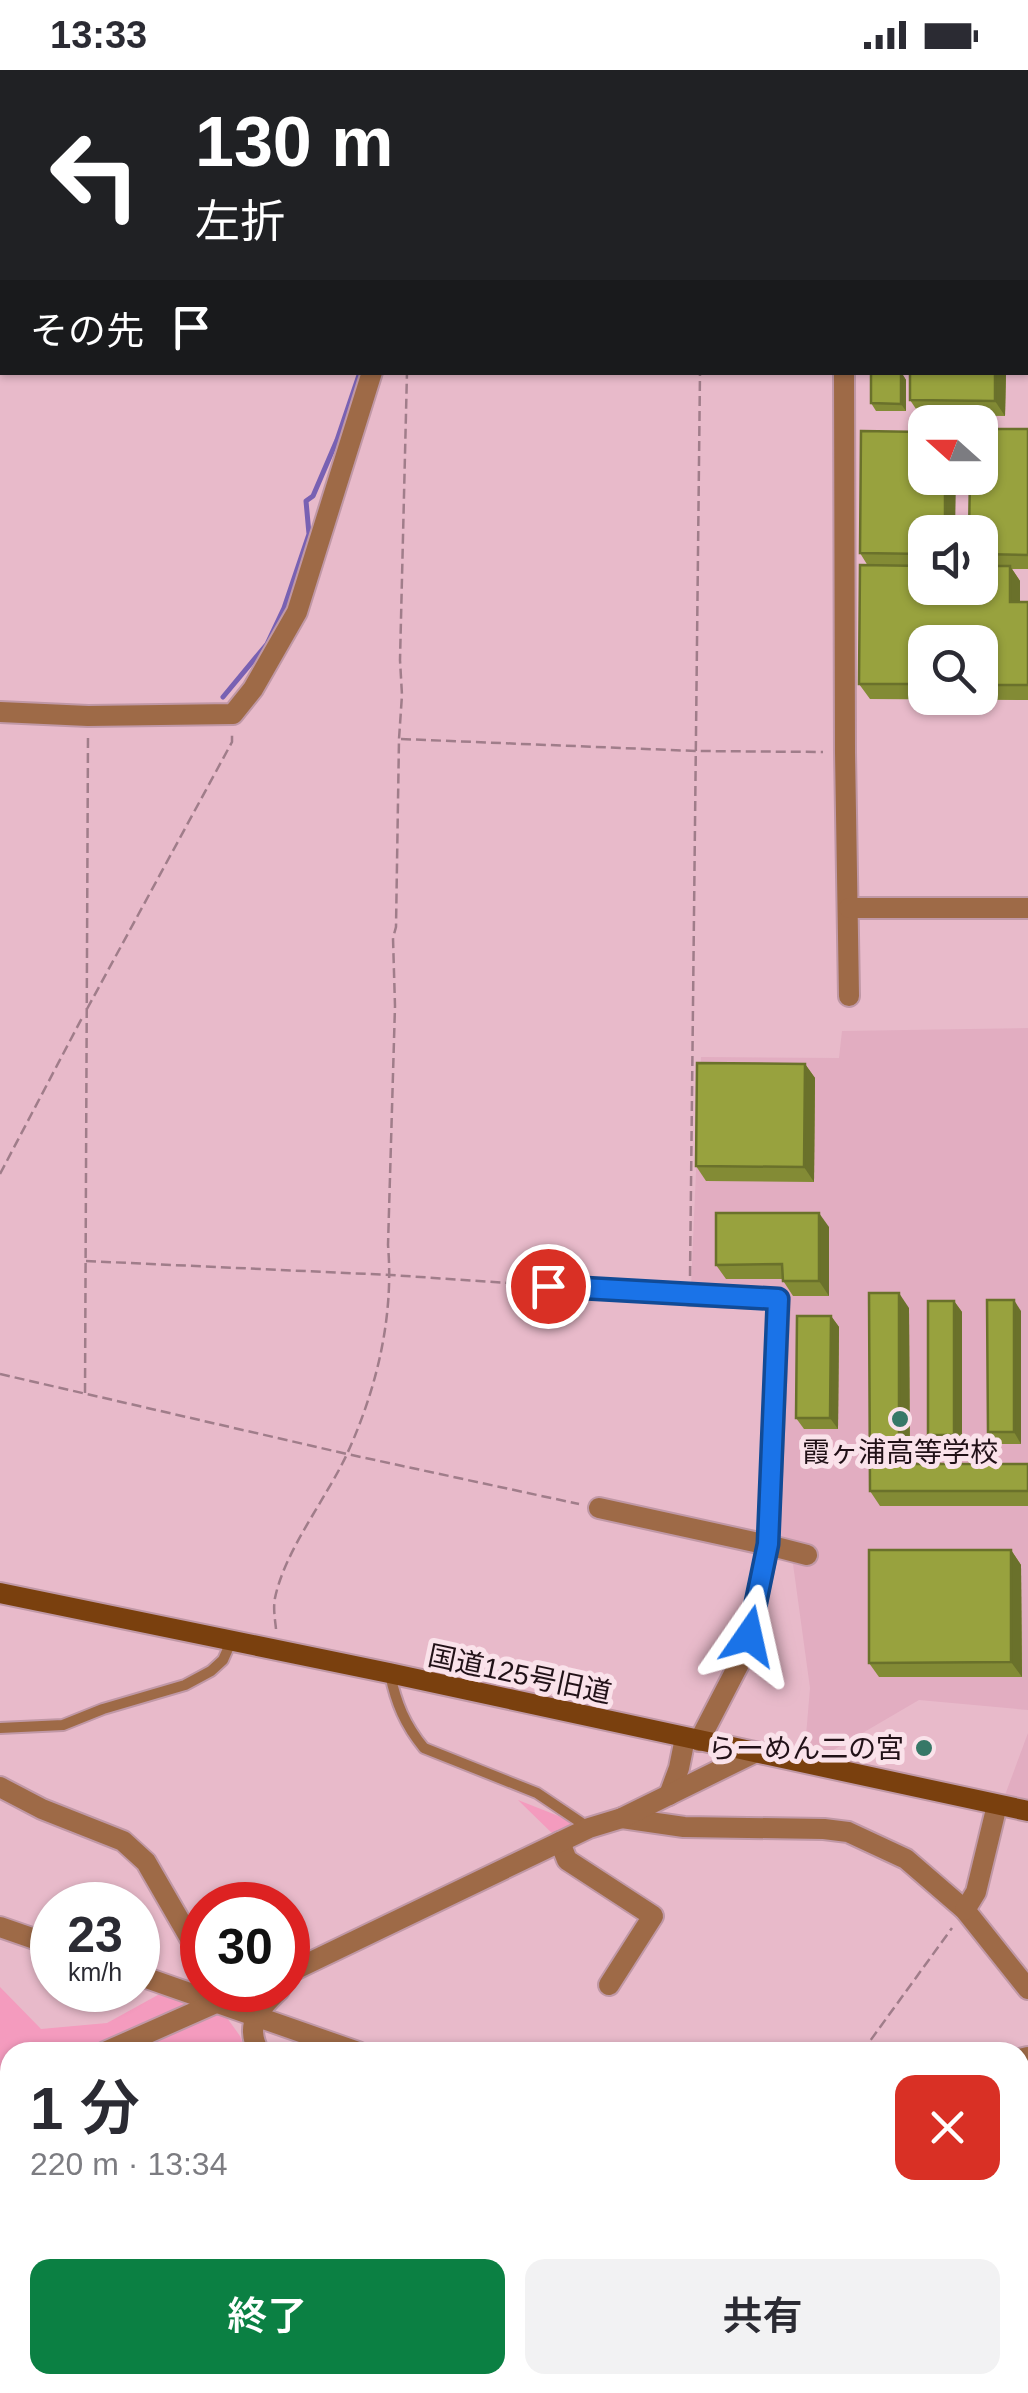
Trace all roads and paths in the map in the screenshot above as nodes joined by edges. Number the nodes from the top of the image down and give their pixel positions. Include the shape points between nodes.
1 (371, 375) edge
2 (407, 375) edge
3 (700, 375) edge
4 (844, 375) edge
5 (0, 712) edge
6 (233, 714) junction
7 (88, 716) junction
8 (399, 739) junction
9 (696, 751) junction
10 (845, 752) junction
11 (849, 908) junction
12 (1028, 908) edge
13 (849, 996) dead end
14 (86, 1012) junction
15 (0, 1174) edge
16 (86, 1262) junction
17 (390, 1276) junction
18 (548, 1286) joint
19 (690, 1295) junction
20 (0, 1374) edge
21 (85, 1393) junction
22 (347, 1454) junction
23 (599, 1508) joint
24 (768, 1544) junction
25 (807, 1556) dead end
26 (0, 1594) edge
27 (232, 1641) junction
28 (276, 1650) junction
29 (390, 1673) junction
30 (0, 1728) edge
31 (692, 1740) junction
32 (754, 1753) junction
33 (0, 1787) edge
34 (669, 1795) junction
35 (997, 1805) junction
36 (1028, 1811) edge
37 (622, 1818) junction
38 (590, 1828) junction
39 (560, 1842) junction
40 (965, 1910) junction
41 (180, 1921) edge
42 (0, 1927) edge
43 (30, 1937) edge
44 (310, 1960) edge
45 (609, 1985) dead end
46 (1028, 1989) edge
47 (194, 2012) edge
48 (243, 2012) edge
49 (257, 2012) edge
50 (256, 2017) junction
51 (126, 2042) edge
52 (254, 2042) edge
53 (329, 2042) edge
54 (869, 2042) edge

1 - 6 street via 297,612 254,690
2 - 8 path
3 - 9 path
4 - 10 street
5 - 7 street
6 - 7 street
6 - 14 path via 232,742
7 - 14 path
8 - 9 path
8 - 17 path
9 - 10 path
9 - 19 path
10 - 11 street
11 - 12 street
11 - 13 street
14 - 15 path
14 - 16 path
16 - 17 path
16 - 21 path
17 - 18 path
17 - 22 path via 383,1348
18 - 19 lane
19 - 24 street via 778,1299
20 - 21 path
21 - 22 path
22 - 23 path
22 - 28 path via 286,1566 274,1600
23 - 24 street
24 - 25 street
24 - 31 street via 749,1636 733,1676
26 - 27 street, 国道125号旧道
27 - 28 street, 国道125号旧道
27 - 30 lane via 223,1660 185,1685 63,1725
28 - 29 street, 国道125号旧道
29 - 31 street, 国道125号旧道
29 - 38 lane via 396,1704 424,1748 538,1794
31 - 32 street, 国道125号旧道
31 - 34 street
32 - 34 street
32 - 35 street, 国道125号旧道
33 - 41 street via 122,1841 146,1862
34 - 37 street
35 - 36 street, 国道125号旧道
35 - 40 street via 976,1892
37 - 38 street
37 - 40 street via 848,1832 906,1860
38 - 39 street
39 - 44 street
39 - 45 street via 567,1860 652,1916
40 - 46 street
40 - 54 path
42 - 43 street
47 - 51 street
48 - 50 street
49 - 50 street
50 - 52 street
50 - 53 street

